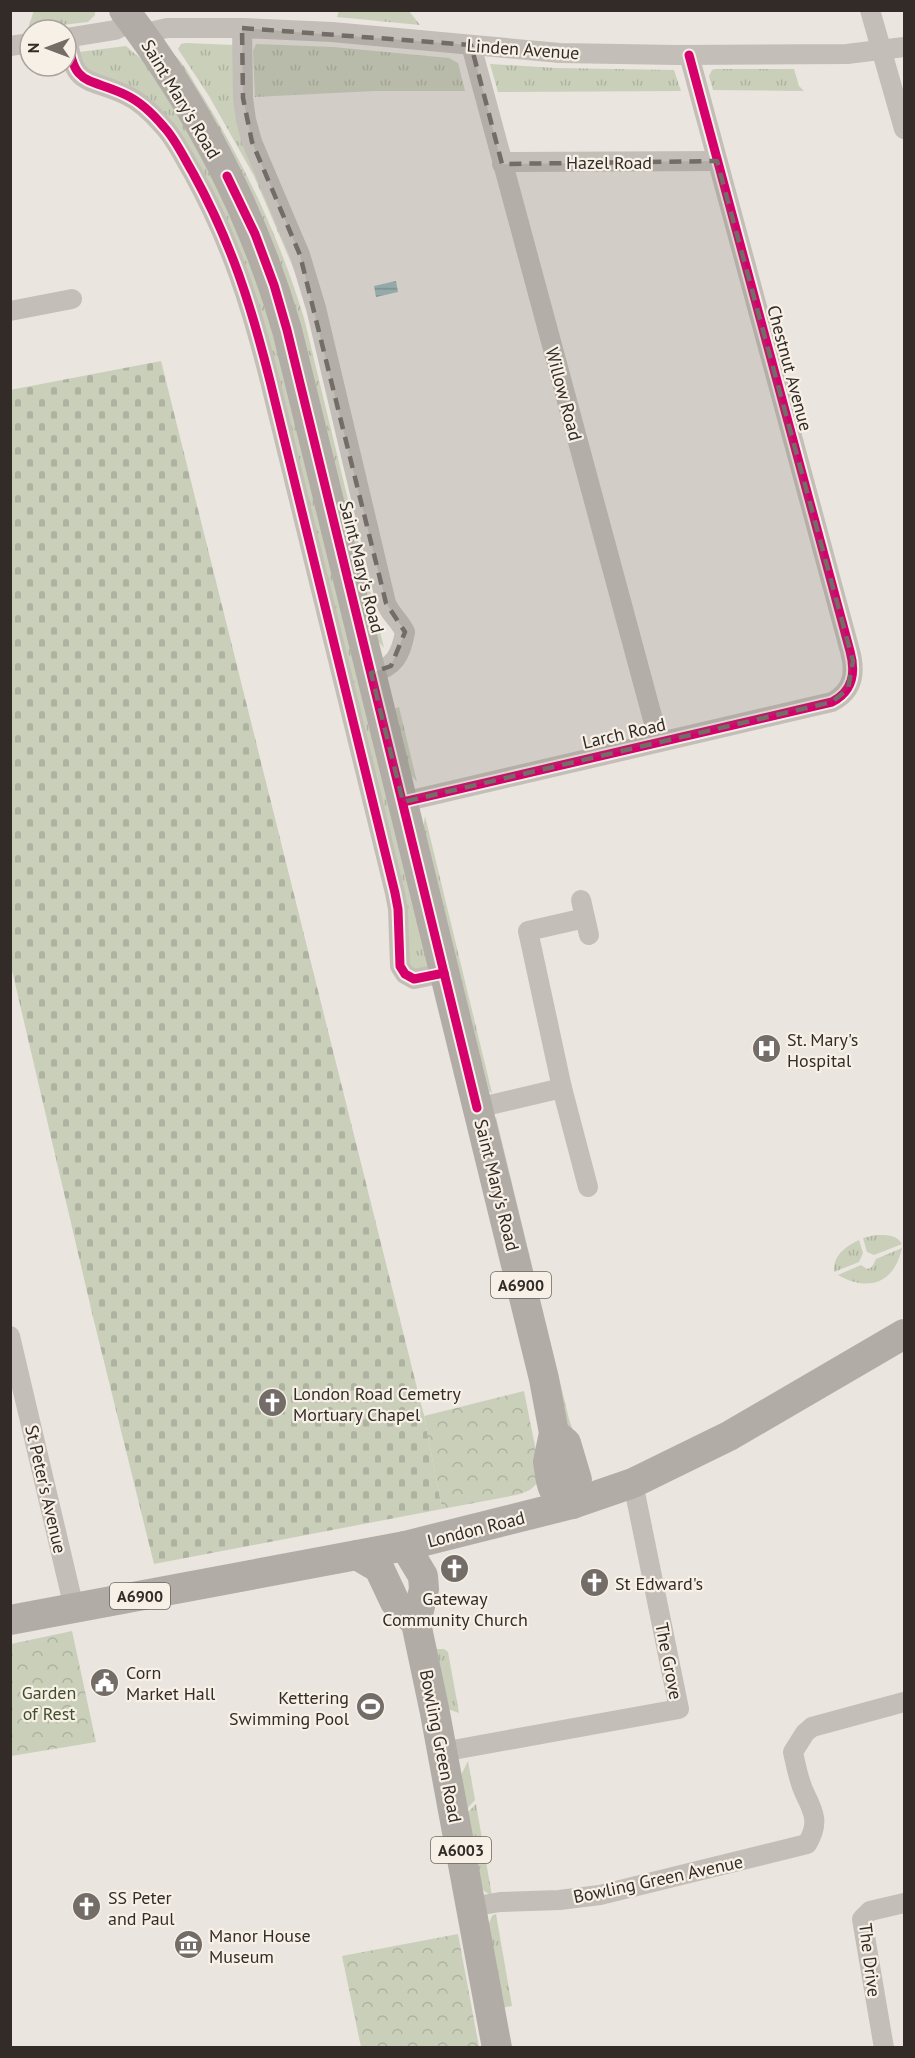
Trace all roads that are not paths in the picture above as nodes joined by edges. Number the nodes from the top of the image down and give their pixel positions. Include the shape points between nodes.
1 (870, 10) edge
2 (133, 23) edge
3 (242, 28) junction
4 (78, 36) edge
5 (471, 45) junction
6 (904, 47) edge
7 (882, 51) junction
8 (689, 55) junction
9 (78, 72) edge
10 (904, 129) edge
11 (717, 161) junction
12 (502, 165) junction
13 (72, 299) dead end
14 (10, 311) edge
15 (371, 673) junction
16 (848, 689) joint
17 (659, 742) junction
18 (403, 802) junction
19 (585, 918) dead end
20 (444, 973) junction
21 (562, 1088) junction
22 (477, 1108) junction
23 (588, 1187) dead end
24 (904, 1334) edge
25 (10, 1336) edge
26 (16, 1383) edge
27 (633, 1483) junction
28 (572, 1504) junction
29 (446, 1537) junction
30 (405, 1546) junction
31 (357, 1555) junction
32 (423, 1576) junction
33 (74, 1608) junction
34 (411, 1618) junction
35 (10, 1620) edge
36 (904, 1702) edge
37 (442, 1752) junction
38 (904, 1903) edge
39 (471, 1907) junction
40 (497, 2048) edge
41 (884, 2048) edge

1 - 7 street
2 - 3 street, Linden Avenue via 154,31
2 - 4 street, Linden Avenue
2 - 15 main road, Saint Mary's Road / A6900 via 190,109 227,176 274,285
3 - 5 street, Linden Avenue
3 - 15 street, Saint Mary's Road via 243,98 252,142 300,255 386,603 405,632 391,666
5 - 8 street, Linden Avenue via 560,53
5 - 12 street, Willow Road
6 - 7 street, Linden Avenue
7 - 8 street, Linden Avenue
7 - 10 street
8 - 11 street, Chestnut Avenue
9 - 20 street, Saint Mary's Road via 85,80 137,101 166,128 228,244 265,360 390,870 398,909 400,966 414,979
11 - 12 street, Hazel Road
11 - 16 street, Chestnut Avenue via 850,651 854,669
12 - 17 street, Willow Road
13 - 14 street
15 - 18 main road, Saint Mary's Road / A6900
16 - 17 street, Larch Road via 832,702
17 - 18 street, Larch Road
18 - 20 main road, Saint Mary's Road / A6900
19 - 21 street via 528,931
20 - 22 main road, Saint Mary's Road / A6900
21 - 22 street
21 - 23 street
22 - 28 main road, Saint Mary's Road / A6900 via 544,1379 554,1433 548,1462 551,1481 553,1488
24 - 27 main road, London Road via 729,1436
25 - 26 street, St Peter's Avenue
26 - 33 street, St Peter's Avenue
27 - 28 main road, London Road
27 - 37 street, The Grove via 679,1709
28 - 29 main road, London Road
29 - 30 main road, London Road
29 - 32 main road
30 - 31 main road, London Road / A6900
30 - 32 main road
30 - 34 main road, Bowling Green Road / A6003 via 402,1586
31 - 33 main road, London Road / A6900
31 - 34 main road, A6003 via 379,1568 395,1602
32 - 34 main road, Bowling Green Road / A6003 via 424,1589
33 - 35 main road, London Road / A6900
34 - 37 main road, Bowling Green Road / A6003 via 424,1653
36 - 39 street, Bowling Green Avenue via 812,1727 798,1743 793,1752 814,1820 814,1833 807,1844 600,1894
37 - 39 main road, Bowling Green Road / A6003
38 - 41 street, The Drive via 870,1911 862,1919
39 - 40 main road, Bowling Green Road / A6003

